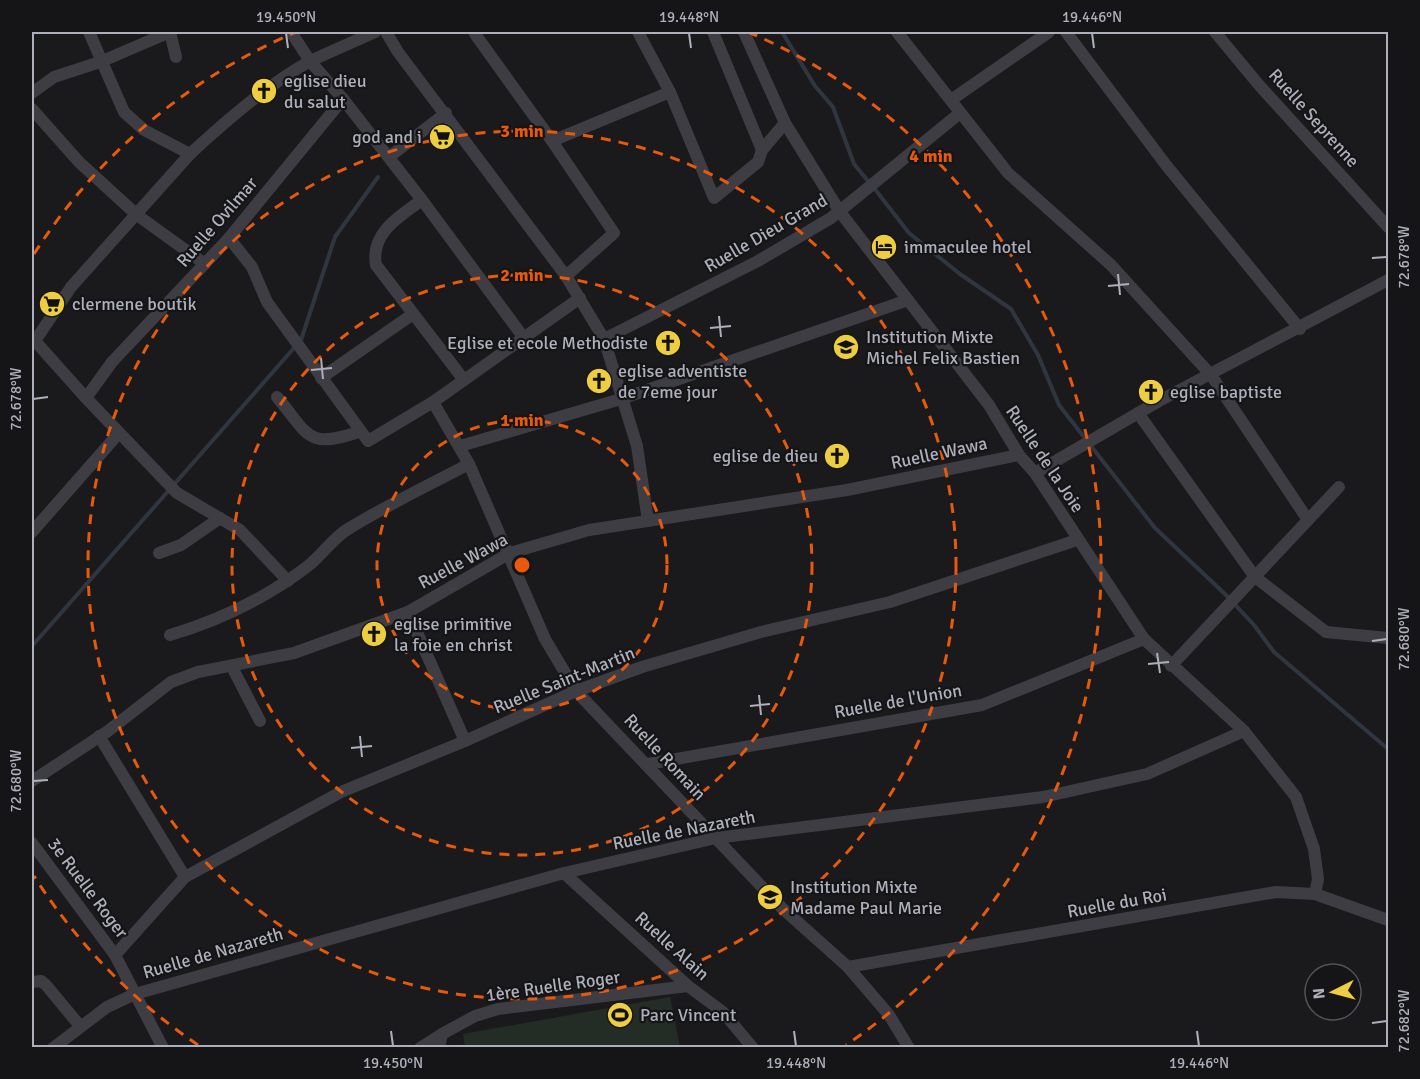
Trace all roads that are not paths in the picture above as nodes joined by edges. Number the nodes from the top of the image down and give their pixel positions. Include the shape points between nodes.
1 (89, 32) edge
2 (170, 32) edge
3 (291, 32) edge
4 (375, 32) edge
5 (386, 32) edge
6 (638, 32) edge
7 (713, 32) edge
8 (744, 32) edge
9 (897, 32) edge
10 (1049, 32) edge
11 (1066, 32) edge
12 (1215, 32) edge
13 (475, 34) dead end
14 (176, 57) dead end
15 (310, 60) junction
16 (100, 62) junction
17 (670, 92) junction
18 (32, 93) edge
19 (343, 99) junction
20 (951, 100) junction
21 (32, 109) edge
22 (960, 113) junction
23 (446, 114) junction
24 (785, 123) junction
25 (552, 141) junction
26 (762, 150) junction
27 (190, 154) junction
28 (389, 157) junction
29 (422, 200) junction
30 (840, 212) junction
31 (137, 215) junction
32 (1389, 227) edge
33 (229, 238) junction
34 (205, 264) junction
35 (566, 276) junction
36 (1389, 280) edge
37 (580, 298) junction
38 (908, 300) junction
39 (413, 314) junction
40 (1300, 329) junction
41 (524, 338) junction
42 (604, 339) junction
43 (33, 341) edge
44 (1212, 375) junction
45 (321, 378) junction
46 (464, 380) junction
47 (277, 397) dead end
48 (86, 398) junction
49 (621, 399) junction
50 (433, 402) junction
51 (1138, 413) junction
52 (359, 432) junction
53 (119, 433) junction
54 (460, 446) junction
55 (1018, 454) junction
56 (469, 464) junction
57 (1035, 473) junction
58 (1339, 487) dead end
59 (220, 518) junction
60 (1308, 520) junction
61 (648, 521) junction
62 (32, 532) edge
63 (1077, 540) junction
64 (159, 553) dead end
65 (510, 554) junction
66 (1255, 577) junction
67 (288, 581) junction
68 (408, 612) junction
69 (170, 635) dead end
70 (1389, 638) edge
71 (1144, 639) junction
72 (1171, 666) junction
73 (232, 667) junction
74 (576, 691) junction
75 (260, 721) dead end
76 (1244, 731) junction
77 (99, 736) junction
78 (465, 741) junction
79 (648, 764) junction
80 (32, 781) edge
81 (716, 838) junction
82 (34, 852) edge
83 (564, 873) junction
84 (185, 877) junction
85 (1315, 894) junction
86 (1389, 920) edge
87 (115, 955) junction
88 (848, 967) junction
89 (32, 982) edge
90 (688, 986) junction
91 (135, 994) junction
92 (80, 1026) junction
93 (442, 1034) junction
94 (52, 1047) edge
95 (163, 1047) edge
96 (420, 1047) edge
97 (439, 1047) edge
98 (753, 1047) edge
99 (909, 1047) edge

1 - 16 street
2 - 14 street
2 - 16 street
3 - 15 street
4 - 15 street
5 - 23 street
6 - 17 street
7 - 26 street
8 - 24 street, Ruelle de la Joie
9 - 20 street
10 - 20 street
11 - 40 street via 1166,165
12 - 32 street, Ruelle Seprenne
13 - 25 street
15 - 19 street
15 - 27 street via 240,107
16 - 18 street via 54,77
16 - 27 street via 124,112 144,130
17 - 25 street
17 - 26 street via 714,198 758,162
19 - 28 street
19 - 33 street, Ruelle Ovilmar
20 - 22 street
21 - 31 street via 79,162
22 - 30 street, Ruelle Dieu Grand
22 - 44 street via 1008,173 1111,265
23 - 28 street
23 - 35 street
24 - 26 street
24 - 30 street, Ruelle de la Joie
25 - 35 street via 614,233
27 - 31 street
28 - 29 street
29 - 39 street via 389,224 374,255 376,265
29 - 41 street
30 - 38 street, Ruelle de la Joie
30 - 42 street, Ruelle Dieu Grand via 758,261
31 - 34 street
31 - 43 street via 71,287
33 - 34 street, Ruelle Ovilmar
33 - 45 street via 252,267 267,302
34 - 48 street, Ruelle Ovilmar via 112,362
35 - 37 street
36 - 40 street
37 - 41 street
37 - 42 street
38 - 49 street
38 - 55 street, Ruelle de la Joie via 989,405
39 - 45 street
39 - 46 street
40 - 44 street
41 - 46 street
42 - 49 street
43 - 48 street
44 - 51 street
44 - 60 street
45 - 52 street
46 - 50 street
47 - 52 street via 308,435 317,440 329,441
48 - 53 street
49 - 54 street
49 - 61 street via 637,446
50 - 52 street via 374,440 364,439
50 - 54 street, Ruelle Romain
51 - 57 street
51 - 66 street
53 - 59 street via 177,493
53 - 62 street
54 - 56 street, Ruelle Romain
55 - 57 street, Ruelle de la Joie
55 - 61 street, Ruelle Wawa via 847,490
56 - 65 street, Ruelle Romain
56 - 67 street via 346,530
57 - 63 street, Ruelle de la Joie
58 - 60 street
59 - 64 street via 181,545
59 - 67 street via 240,530
60 - 66 street
61 - 65 street, Ruelle Wawa via 589,530
63 - 71 street, Ruelle de la Joie
63 - 74 street, Ruelle Saint-Martin via 890,602 761,632
65 - 68 street, Ruelle Wawa
65 - 74 street, Ruelle Romain via 545,639
66 - 70 street via 1326,632
66 - 72 street
67 - 69 street via 242,608
68 - 73 street, Ruelle Wawa via 294,653
68 - 78 street
71 - 72 street, Ruelle de la Joie
71 - 79 street, Ruelle de l'Union via 982,705
72 - 76 street, Ruelle de la Joie
73 - 75 street
73 - 77 street, Ruelle Wawa via 198,672 171,682
74 - 78 street, Ruelle Saint-Martin
74 - 79 street, Ruelle Romain
76 - 81 street, Ruelle de Nazareth via 1147,774 1044,797
76 - 85 street, Ruelle de la Joie via 1296,797 1314,849 1318,879
77 - 80 street, Ruelle Wawa
77 - 84 street
78 - 84 street, Ruelle Saint-Martin via 341,792
79 - 81 street, Ruelle Romain
81 - 83 street, Ruelle de Nazareth
81 - 88 street, Ruelle Romain via 782,908
82 - 87 street, 3e Ruelle Roger
83 - 90 street, Ruelle Alain
83 - 91 street, Ruelle de Nazareth
84 - 87 street, Ruelle Saint-Martin
85 - 86 street, Ruelle du Roi
85 - 88 street, Ruelle du Roi via 1276,892
87 - 91 street, 3e Ruelle Roger
88 - 99 street, Ruelle Romain via 889,1015
89 - 92 street via 46,985
90 - 93 street, 1ère Ruelle Roger via 498,1010 475,1016
90 - 98 street, Ruelle Alain via 723,1012
91 - 92 street, Ruelle de Nazareth via 107,1006
91 - 95 street, 3e Ruelle Roger
92 - 94 street, Ruelle de Nazareth
93 - 96 street, 1ère Ruelle Roger
93 - 97 street

